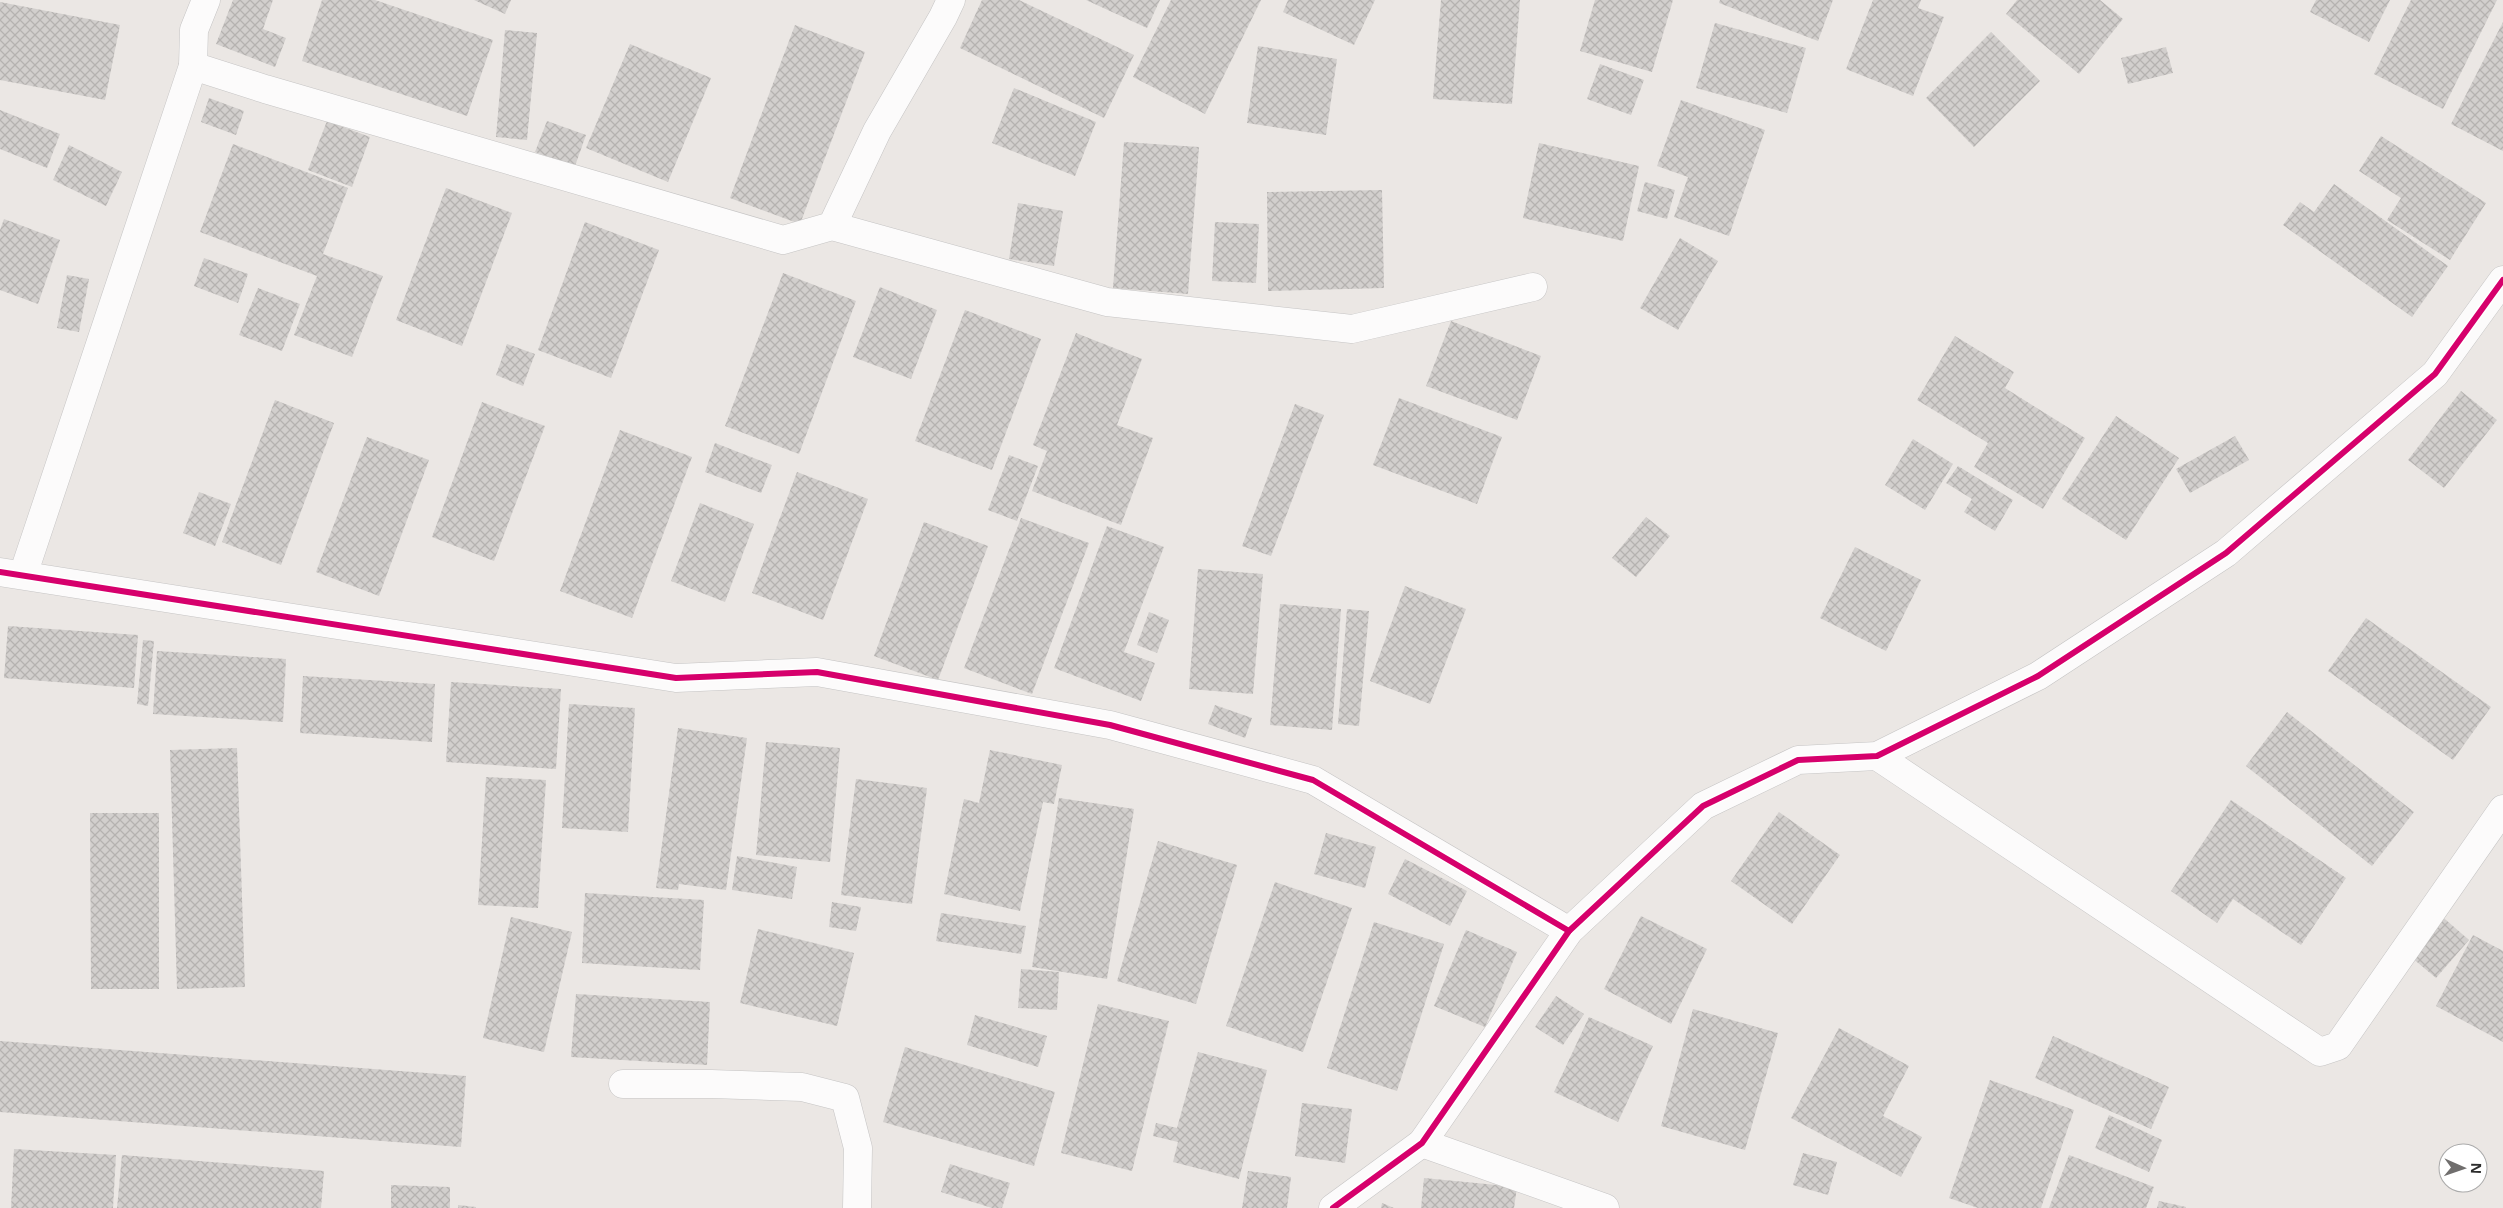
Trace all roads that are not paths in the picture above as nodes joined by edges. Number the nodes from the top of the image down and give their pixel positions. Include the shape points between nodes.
1 (206, 0) edge
2 (951, 0) edge
3 (193, 66) junction
4 (832, 226) junction
5 (2503, 280) edge
6 (1533, 287) dead end
7 (11, 573) edge
8 (1877, 756) junction
9 (2503, 809) edge
10 (1569, 931) junction
11 (623, 1084) dead end
12 (1422, 1143) junction
13 (857, 1208) edge
14 (1333, 1208) edge
15 (1605, 1208) edge

1 - 3 street via 194,30
2 - 4 street via 877,131
3 - 4 street via 783,240
3 - 7 street
4 - 6 street via 1107,302 1352,329
5 - 8 street via 2435,374 2226,553 2038,676
7 - 10 street via 676,678 817,672 1110,725 1313,780
8 - 9 street via 2320,1052 2338,1046
8 - 10 street via 1798,760 1703,806
10 - 12 street
11 - 13 street via 802,1087 845,1098 858,1148
12 - 14 street
12 - 15 street

